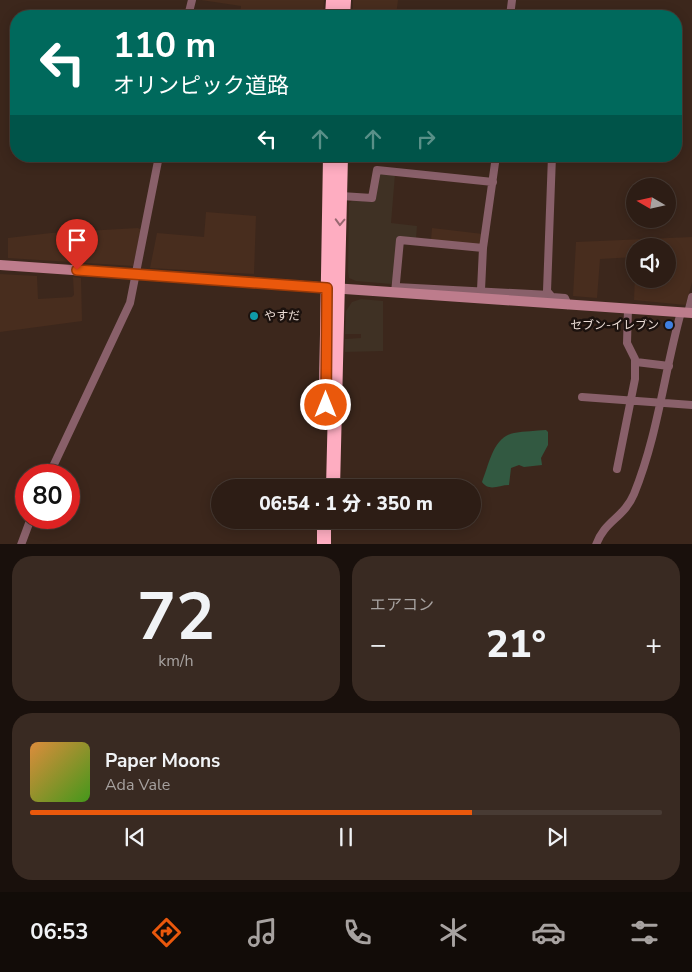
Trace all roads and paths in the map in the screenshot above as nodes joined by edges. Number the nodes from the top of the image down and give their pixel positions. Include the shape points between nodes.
1 (159, 162) edge
2 (330, 162) edge
3 (341, 162) edge
4 (495, 162) edge
5 (552, 162) edge
6 (493, 182) junction
7 (341, 196) junction
8 (483, 248) junction
9 (0, 265) edge
10 (135, 274) junction
11 (333, 288) junction
12 (396, 290) junction
13 (481, 290) junction
14 (550, 295) junction
15 (692, 298) edge
16 (568, 305) junction
17 (628, 309) junction
18 (687, 313) edge
19 (636, 362) junction
20 (669, 366) junction
21 (582, 397) dead end
22 (632, 399) junction
23 (662, 402) junction
24 (692, 405) edge
25 (54, 464) edge
26 (617, 469) dead end
27 (325, 479) edge
28 (333, 479) edge
29 (26, 529) edge
30 (324, 529) edge
31 (333, 529) edge
32 (21, 544) edge
33 (324, 544) edge
34 (332, 544) edge
35 (596, 544) edge

1 - 10 street
2 - 11 highway
3 - 7 highway
4 - 6 street
5 - 14 street
6 - 7 street via 377,170 372,198
6 - 8 street
7 -> 11 highway
8 - 12 street via 400,240
8 - 13 street
9 - 10 street
10 - 11 street
10 - 25 street via 130,302
11 - 12 street
11 - 27 highway
11 - 28 highway
12 - 13 street
12 - 16 street
13 - 14 street
14 - 16 street via 565,298
15 - 18 street
16 - 17 street
17 - 18 street
17 - 19 street via 627,342
18 - 20 street via 671,347
19 - 20 street
19 - 22 street
20 - 23 street
21 - 22 street
22 - 23 street
22 - 26 street
23 - 24 street
23 - 35 street via 629,506 605,527
29 - 32 street
30 - 33 highway
31 - 34 highway

